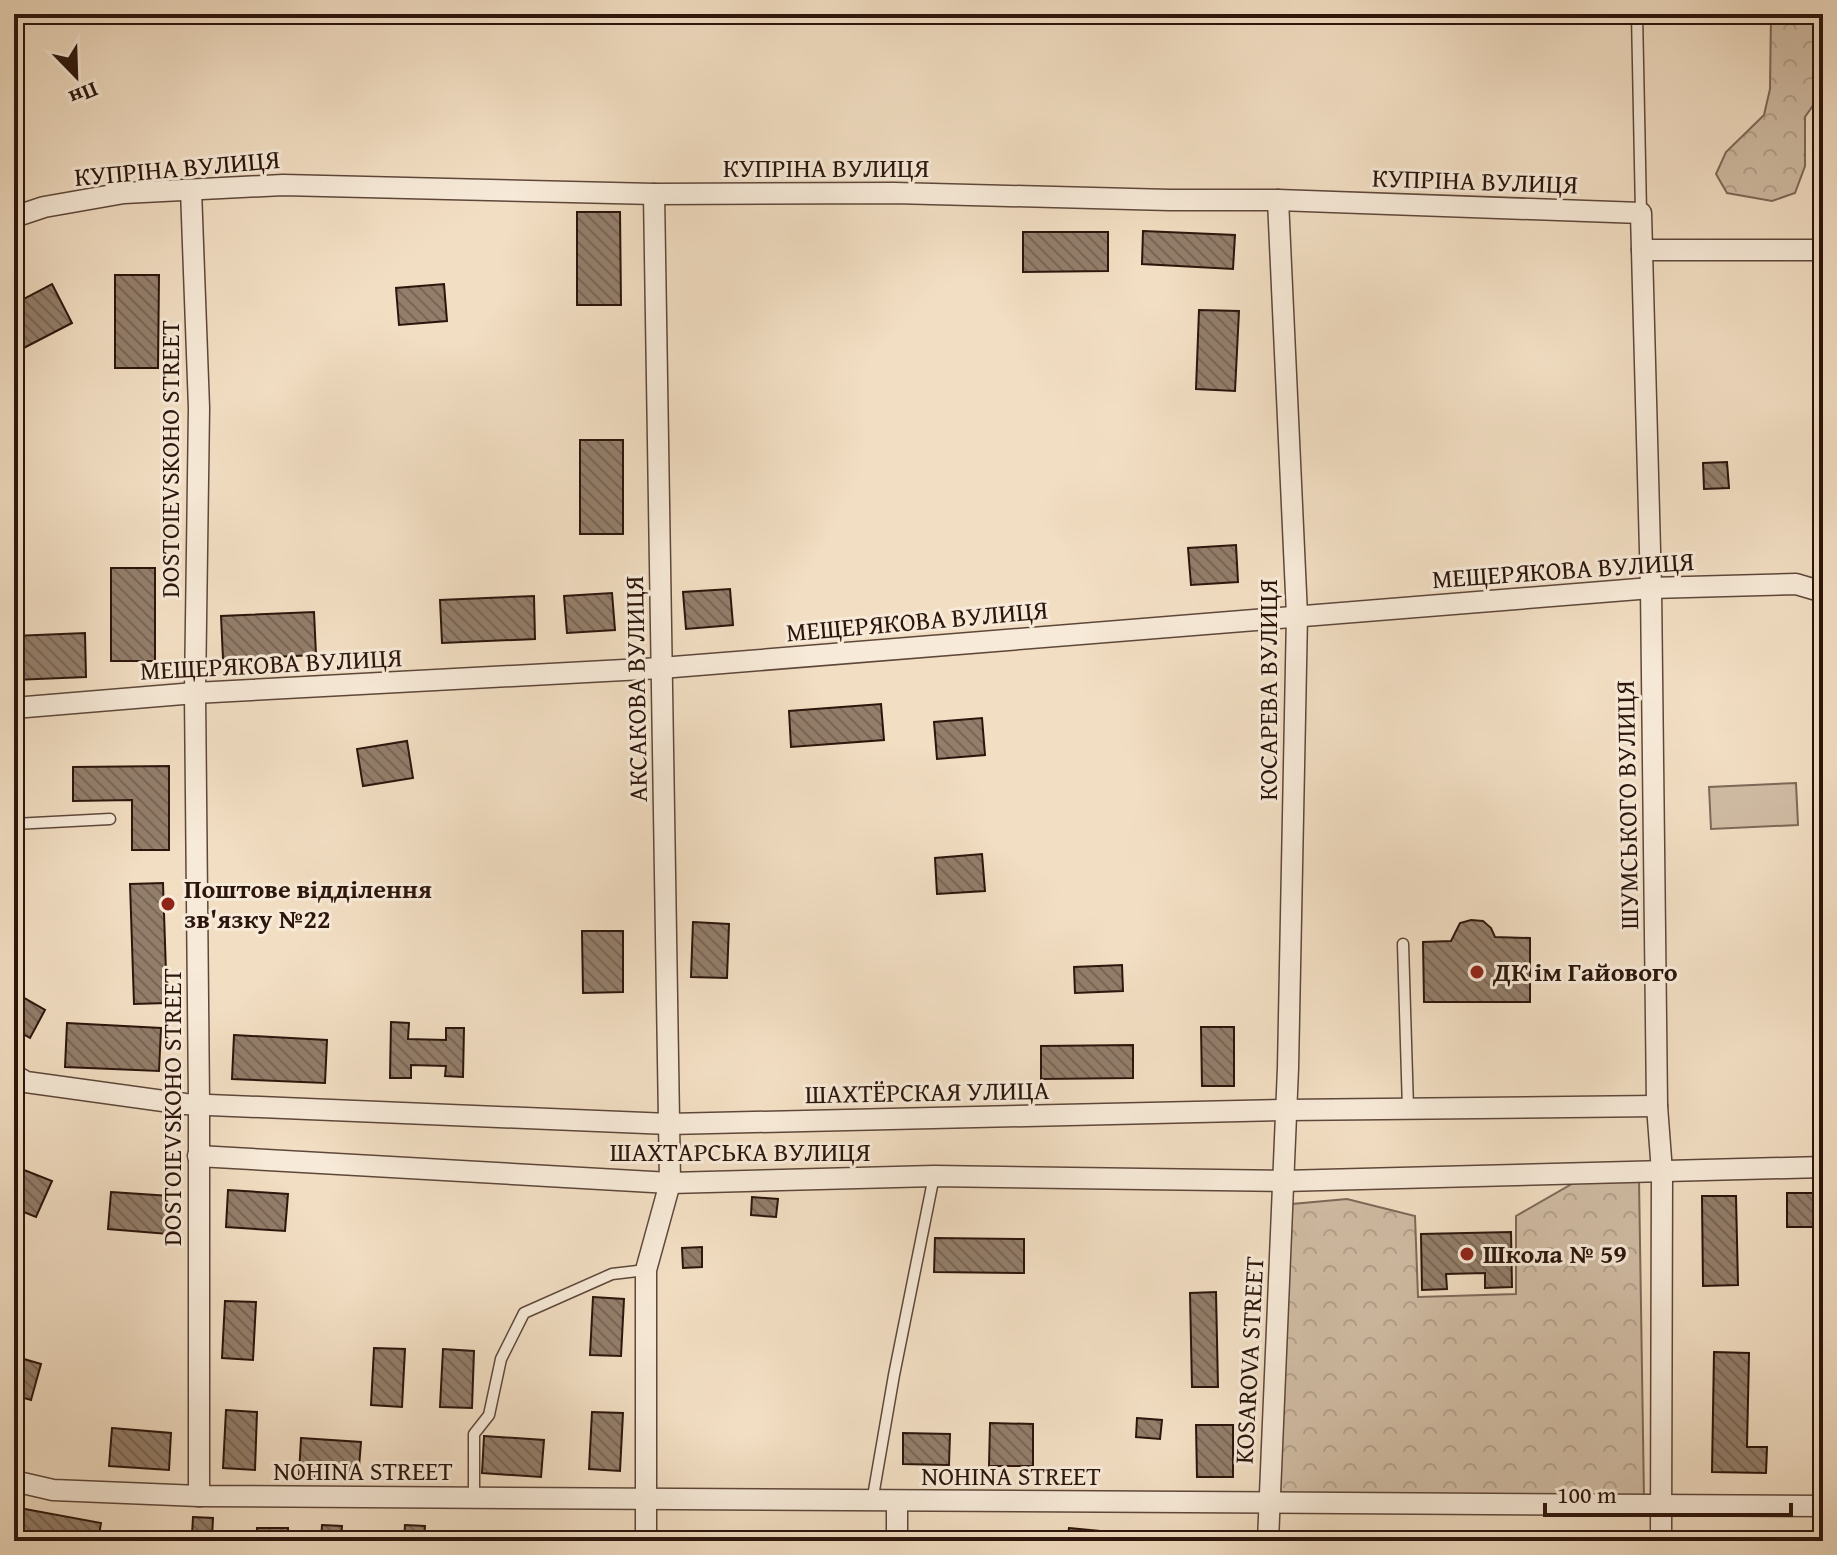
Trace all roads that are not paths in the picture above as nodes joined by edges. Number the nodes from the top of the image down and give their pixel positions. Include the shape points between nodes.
1 (1637, 14) edge
2 (191, 190) junction
3 (654, 194) junction
4 (1278, 200) junction
5 (1641, 213) junction
6 (14, 217) edge
7 (1642, 250) junction
8 (1823, 250) edge
9 (1651, 588) junction
10 (1823, 592) edge
11 (1297, 615) junction
12 (661, 668) junction
13 (195, 693) junction
14 (14, 708) edge
15 (110, 819) dead end
16 (14, 824) edge
17 (1403, 944) dead end
18 (14, 1075) edge
19 (199, 1103) junction
20 (1657, 1106) junction
21 (1408, 1109) junction
22 (1286, 1110) junction
23 (669, 1124) junction
24 (198, 1156) junction
25 (1823, 1167) edge
26 (1662, 1172) junction
27 (934, 1176) junction
28 (1283, 1181) junction
29 (670, 1183) junction
30 (646, 1270) junction
31 (14, 1481) edge
32 (199, 1496) junction
33 (474, 1498) junction
34 (647, 1500) junction
35 (872, 1502) junction
36 (897, 1502) junction
37 (1268, 1503) junction
38 (1823, 1506) edge
39 (1660, 1507) junction
40 (646, 1541) edge
41 (897, 1541) edge
42 (1268, 1541) edge
43 (1661, 1541) edge

1 - 5 lane
2 - 3 street, КУПРІНА ВУЛИЦЯ via 295,185
2 - 6 street, КУПРІНА ВУЛИЦЯ via 124,193
2 - 13 street, DOSTOIEVSKOHO STREET via 199,408
3 - 4 street, КУПРІНА ВУЛИЦЯ
3 - 12 street, АКСАКОВА ВУЛИЦЯ
4 - 5 street, КУПРІНА ВУЛИЦЯ
4 - 11 street, КОСАРЕВА ВУЛИЦЯ
5 - 7 street, ШУМСЬКОГО ВУЛИЦЯ
7 - 8 street
7 - 9 street, ШУМСЬКОГО ВУЛИЦЯ
9 - 10 street, МЕЩЕРЯКОВА ВУЛИЦЯ via 1796,584
9 - 11 street, МЕЩЕРЯКОВА ВУЛИЦЯ
9 - 20 street, ШУМСЬКОГО ВУЛИЦЯ
11 - 12 street, МЕЩЕРЯКОВА ВУЛИЦЯ
11 - 22 street, КОСАРЕВА ВУЛИЦЯ
12 - 13 street, МЕЩЕРЯКОВА ВУЛИЦЯ
12 - 23 street, АКСАКОВА ВУЛИЦЯ
13 - 14 street, МЕЩЕРЯКОВА ВУЛИЦЯ
13 - 19 street, DOSTOIEVSKOHO STREET
15 - 16 lane
17 - 21 lane
18 - 19 street, ШАХТЁРСКАЯ УЛИЦА via 26,1082
19 - 23 street, ШАХТЁРСКАЯ УЛИЦА
19 - 24 street, DOSTOIEVSKOHO STREET
20 - 21 street, ШАХТЁРСКАЯ УЛИЦА
20 - 26 street, ШУМСЬКОГО ВУЛИЦЯ
21 - 22 street, ШАХТЁРСКАЯ УЛИЦА
22 - 23 street, ШАХТЁРСКАЯ УЛИЦА
22 - 28 street, КОСАРЕВА ВУЛИЦЯ
23 - 29 street, АКСАКОВА ВУЛИЦЯ
24 - 29 street, ШАХТАРСЬКА ВУЛИЦЯ
24 - 32 street, DOSTOIEVSKOHO STREET
25 - 26 street, ШАХТАРСЬКА ВУЛИЦЯ
26 - 28 street, ШАХТАРСЬКА ВУЛИЦЯ
26 - 39 street, ШУМСЬКОГО ВУЛИЦЯ
27 - 28 street, ШАХТАРСЬКА ВУЛИЦЯ
27 - 29 street, ШАХТАРСЬКА ВУЛИЦЯ
27 - 35 lane
28 - 37 street, KOSAROVA STREET
29 - 30 street, АКСАКОВА ВУЛИЦЯ
30 - 33 lane via 612,1274 524,1313 501,1359 489,1415 474,1434
30 - 34 street, АКСАКОВА ВУЛИЦЯ
31 - 32 street, NOHINA STREET via 53,1490
32 - 33 street, NOHINA STREET
33 - 34 street, NOHINA STREET
34 - 35 street, NOHINA STREET
34 - 40 street, АКСАКОВА ВУЛИЦЯ
35 - 36 street, NOHINA STREET
36 - 37 street, NOHINA STREET
36 - 41 street
37 - 39 street, NOHINA STREET
37 - 42 street, KOSAROVA STREET
38 - 39 street, NOHINA STREET
39 - 43 street, ШУМСЬКОГО ВУЛИЦЯ

